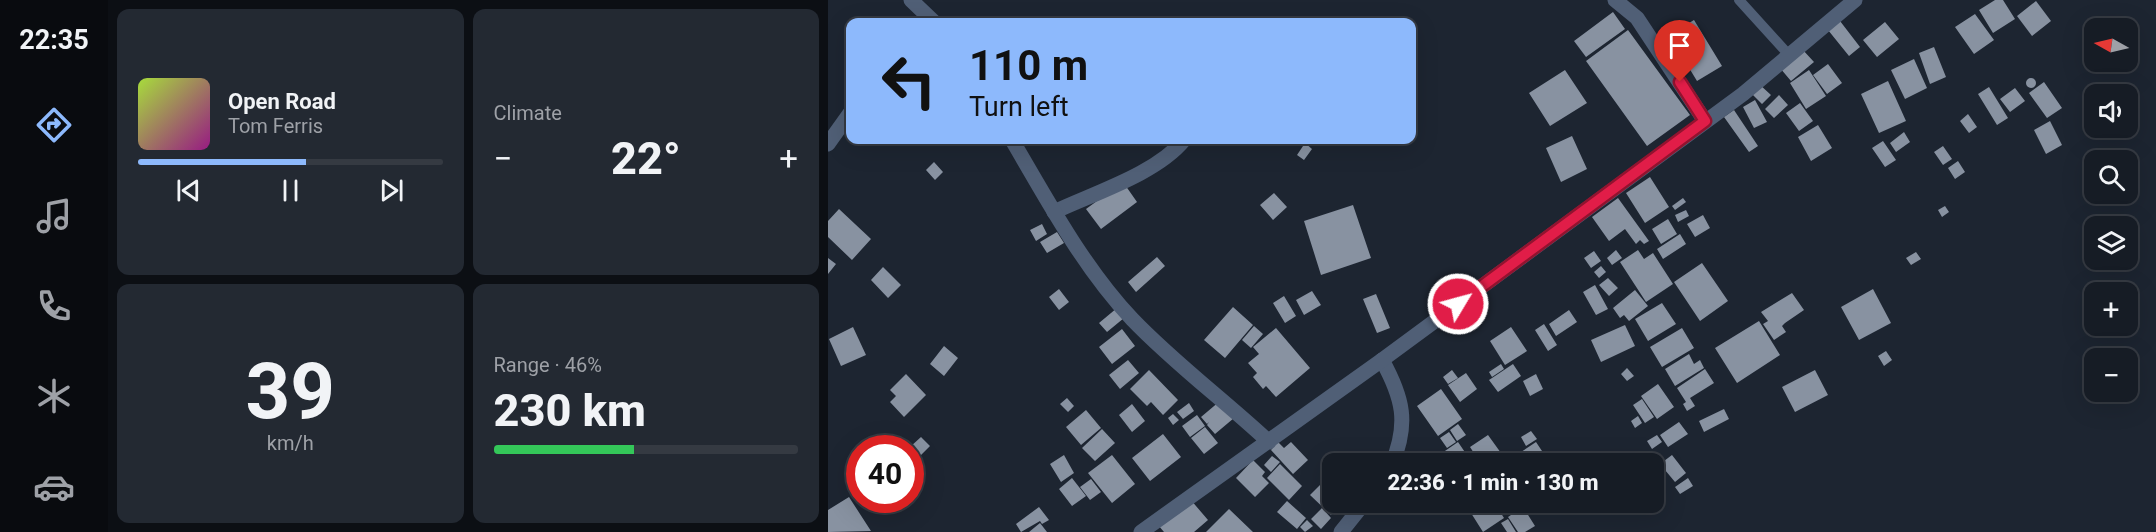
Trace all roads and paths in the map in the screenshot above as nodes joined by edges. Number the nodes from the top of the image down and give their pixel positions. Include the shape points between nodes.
1 (910, 0) edge
2 (1615, 0) edge
3 (1739, 0) edge
4 (1855, 0) edge
5 (930, 18) edge
6 (1789, 55) junction
7 (846, 119) edge
8 (1705, 121) junction
9 (828, 144) edge
10 (1014, 144) edge
11 (1180, 144) edge
12 (1054, 212) junction
13 (1382, 360) junction
14 (1269, 442) junction
15 (1397, 453) edge
16 (1356, 513) edge
17 (1141, 532) edge
18 (1341, 532) edge

1 - 5 street
2 - 8 street via 1637,18
3 - 6 lane
4 - 6 street
6 - 8 street
7 - 9 street
8 - 13 street
10 - 12 street
11 - 12 street via 1139,173
12 - 14 street via 1132,319
13 - 14 street
13 - 15 street via 1396,386 1404,424
14 - 17 street
16 - 18 street

